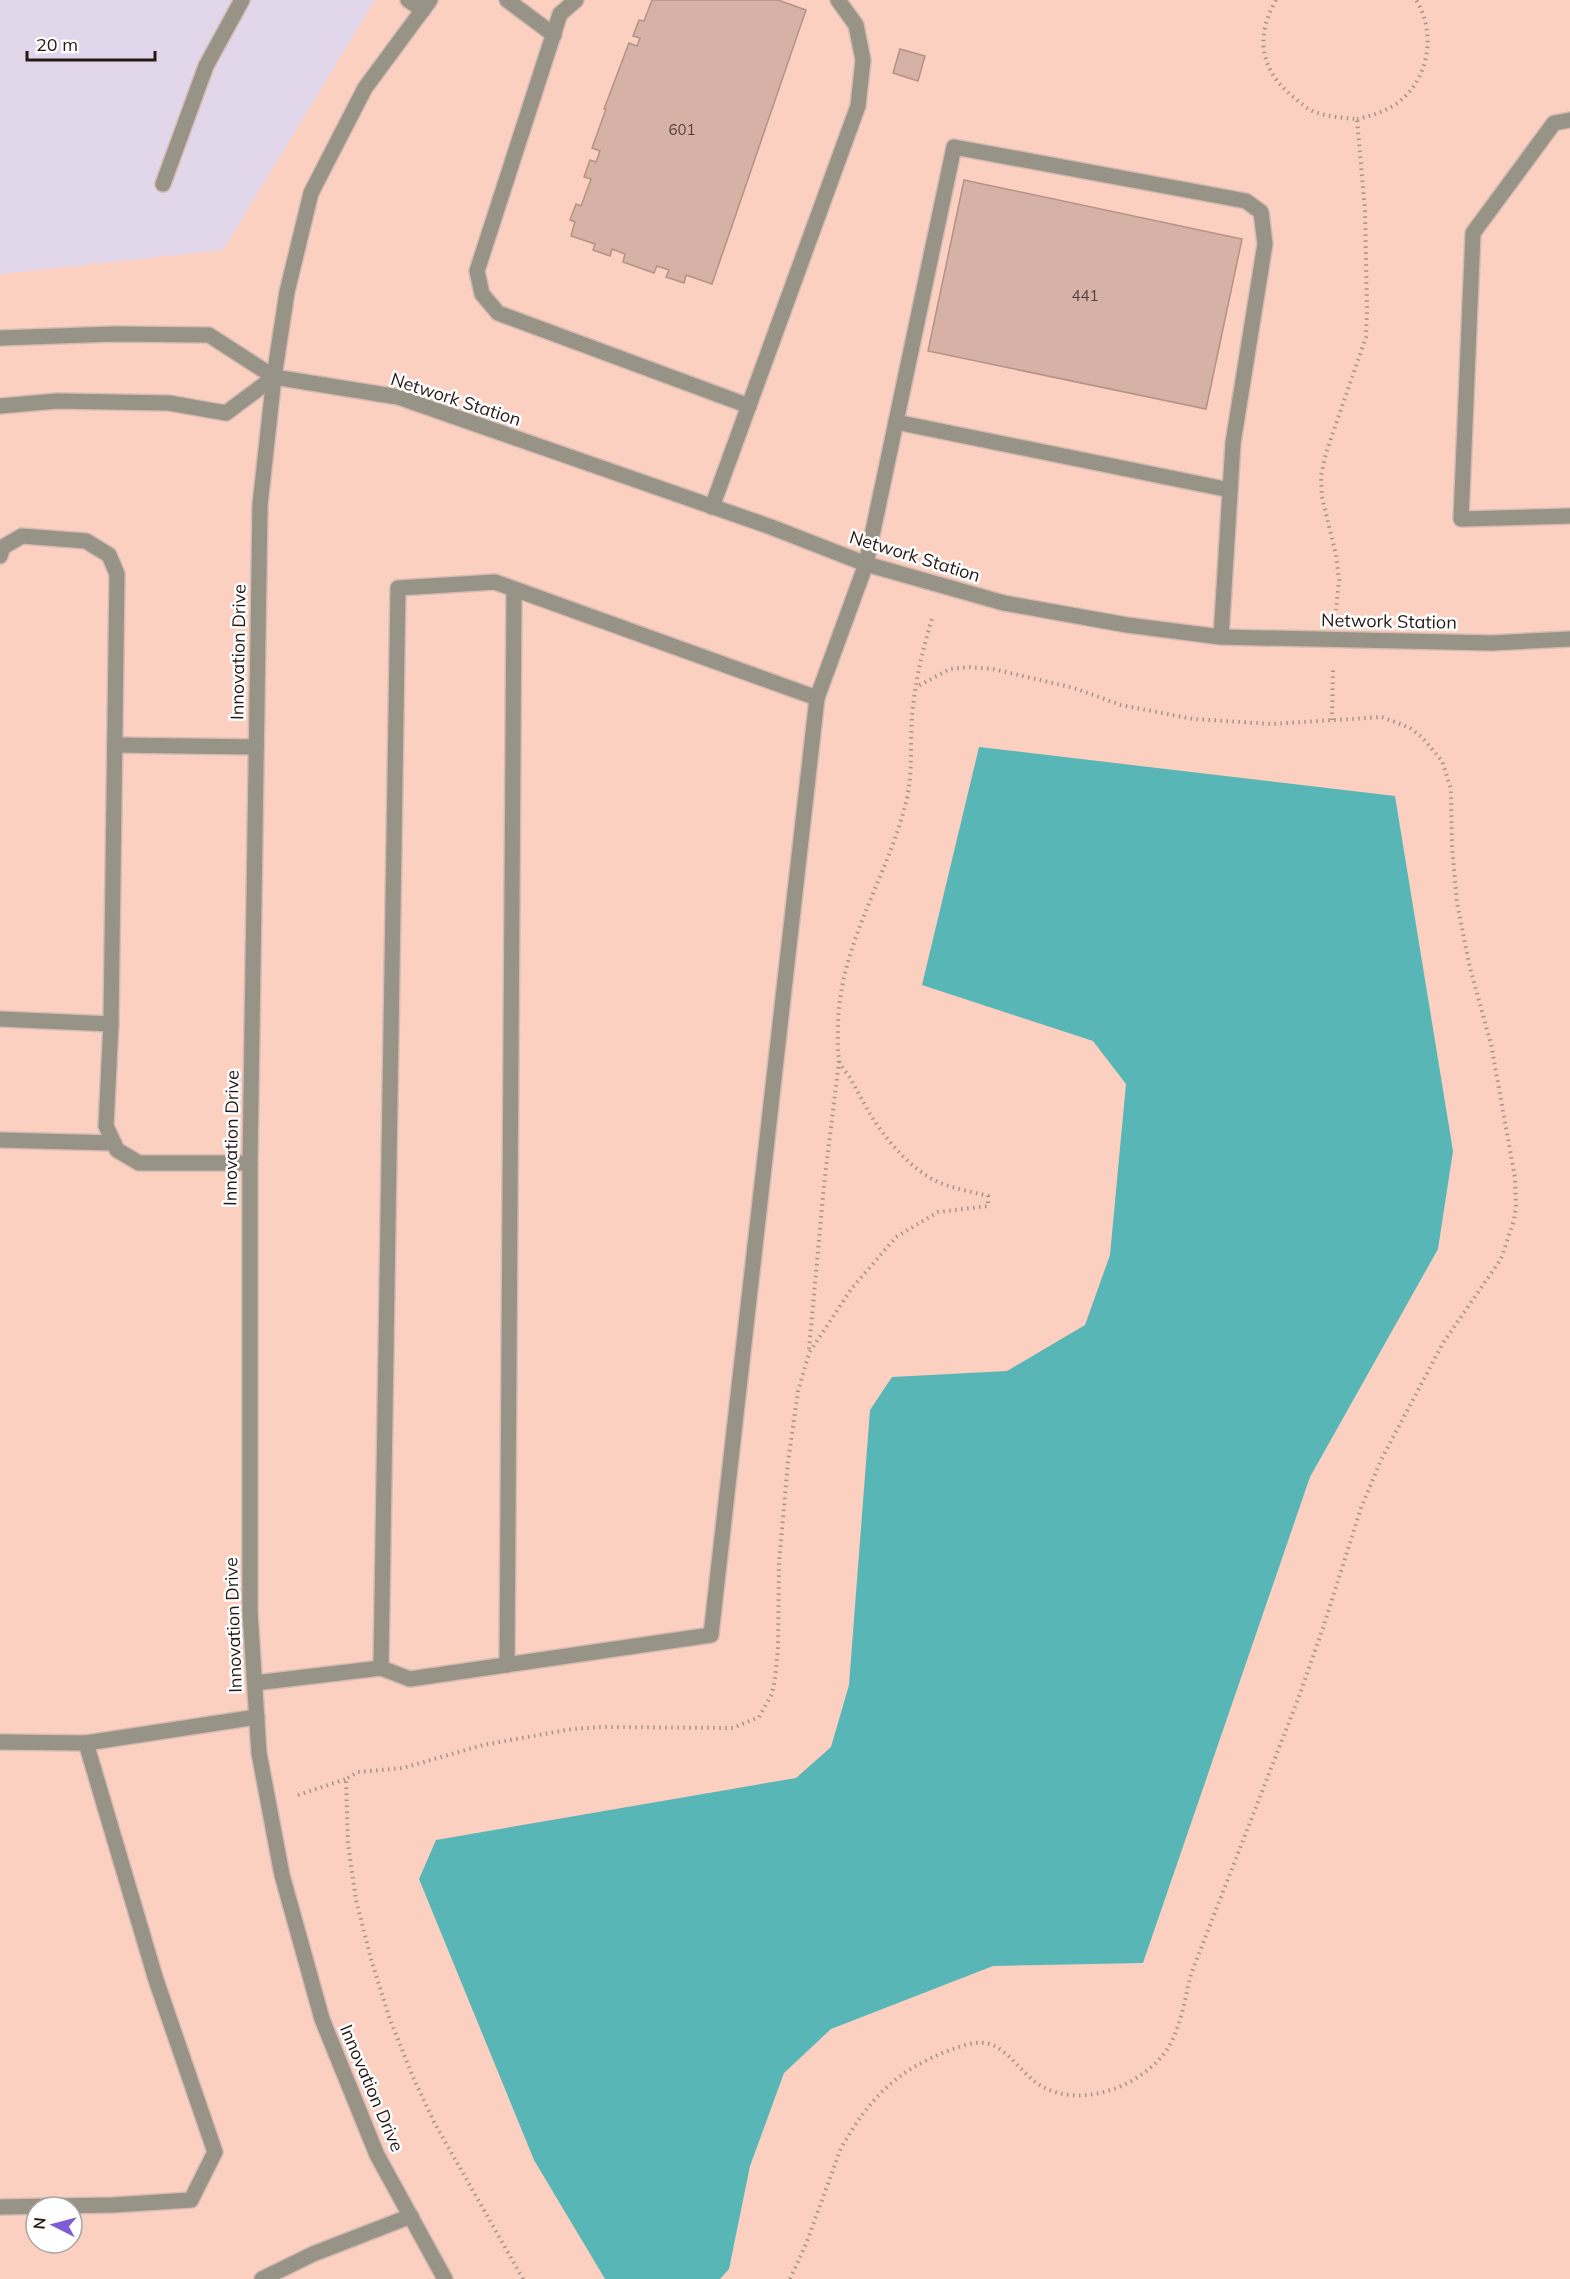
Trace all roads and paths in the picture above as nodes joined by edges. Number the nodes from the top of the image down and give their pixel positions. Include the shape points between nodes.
1 (242, 0) edge
2 (408, 0) edge
3 (507, 0) edge
4 (576, 0) edge
5 (838, 0) edge
6 (1276, 0) edge
7 (1416, 0) edge
8 (426, 5) edge
9 (554, 35) junction
10 (1357, 119) junction
11 (1570, 120) edge
12 (162, 184) dead end
13 (0, 338) edge
14 (274, 377) junction
15 (0, 406) edge
16 (749, 406) junction
17 (896, 422) junction
18 (1230, 490) junction
19 (712, 507) junction
20 (1570, 516) edge
21 (0, 556) edge
22 (866, 564) junction
23 (941, 585) junction
24 (514, 590) junction
25 (1338, 594) dead end
26 (1221, 637) junction
27 (1570, 639) edge
28 (916, 687) junction
29 (817, 698) junction
30 (115, 745) junction
31 (256, 747) junction
32 (0, 1019) edge
33 (111, 1024) junction
34 (840, 1057) junction
35 (0, 1140) edge
36 (114, 1143) junction
37 (250, 1163) junction
38 (809, 1353) junction
39 (507, 1665) junction
40 (381, 1668) junction
41 (255, 1683) junction
42 (257, 1717) junction
43 (0, 1742) edge
44 (86, 1743) junction
45 (346, 1779) junction
46 (268, 1802) junction
47 (0, 2207) edge
48 (411, 2216) junction
49 (262, 2279) edge
50 (445, 2279) edge
51 (523, 2279) edge
52 (790, 2279) edge

1 - 12 street via 206,66
2 - 8 street
3 - 9 street
4 - 9 street via 560,14
5 - 16 street via 856,25 863,60 858,106
6 - 10 path via 1264,26 1264,44 1268,66 1277,83 1313,112
7 - 10 path via 1422,9 1428,39 1424,66 1398,103
8 - 14 street, Innovation Drive via 365,88 311,193 287,292
9 - 16 street via 477,271 482,294 498,313
10 - 25 path via 1365,210 1366,337 1321,476 1340,580
11 - 20 street via 1554,123 1473,233 1461,519
13 - 14 street, Network Station via 210,335
14 - 15 street via 226,412 169,403 57,401
14 - 19 street, Network Station via 398,397
14 - 31 street, Innovation Drive via 260,505
16 - 19 street
17 - 18 street
17 - 18 street via 954,147 1246,201 1261,212 1265,244 1233,443
17 - 22 street
18 - 26 street
19 - 22 street, Network Station
21 - 30 street via 3,547 22,536 86,541 108,555 117,574
22 - 23 street, Network Station
22 - 29 street
23 - 26 street, Network Station via 1004,603
23 - 28 path via 921,653
24 - 29 street
24 - 39 street
24 - 40 street via 495,582 398,588
26 - 27 street, Network Station via 1492,644
28 - 34 path via 907,797 843,977 838,1017
28 - 52 path via 950,669 993,669 1074,688 1121,705 1193,719 1272,724 1382,717 1410,728 1422,738 1442,761 1451,789 1457,903 1491,1044 1515,1178 1516,1207 1501,1259 1443,1344 1369,1489 1309,1669 1191,1974 1169,2046 1160,2059 1122,2086 1085,2094 1043,2087 990,2044 965,2044 927,2058 890,2083 849,2134
29 - 39 street via 711,1635
30 - 31 street
30 - 33 street
31 - 37 street, Innovation Drive
32 - 33 street
33 - 36 street via 106,1126
34 - 38 path
34 - 38 path via 879,1129 901,1154 932,1179 988,1196 988,1206 938,1212 896,1237 852,1288
35 - 36 street
36 - 37 street via 117,1150 139,1163
37 - 41 street, Innovation Drive via 250,1612
38 - 45 path via 798,1391 788,1462 775,1679 772,1694 759,1717 733,1728 572,1729 483,1745 403,1768 358,1772
39 - 40 street via 410,1679
40 - 41 street
41 - 42 street, Innovation Drive
42 - 44 street
42 - 46 street, Innovation Drive
43 - 44 street
44 - 47 street via 156,1980 214,2152 191,2200
45 - 46 path
45 - 51 path via 348,1844 356,1900 389,2017 434,2122
46 - 48 street, Innovation Drive via 282,1875 322,2019 377,2155
48 - 49 street via 312,2254
48 - 50 street, Innovation Drive

